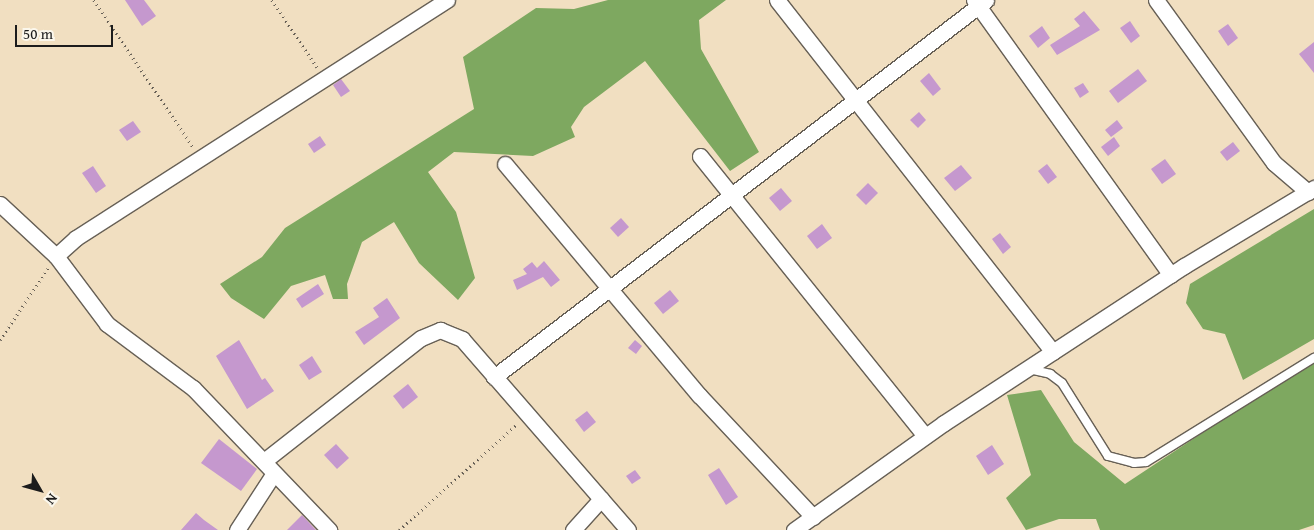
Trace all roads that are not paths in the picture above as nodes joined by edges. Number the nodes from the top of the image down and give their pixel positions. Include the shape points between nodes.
1 (448, 0) edge
2 (777, 0) edge
3 (1156, 0) edge
4 (979, 2) edge
5 (855, 100) junction
6 (700, 156) dead end
7 (505, 164) dead end
8 (1311, 190) edge
9 (730, 196) junction
10 (0, 204) edge
11 (56, 256) junction
12 (1171, 275) junction
13 (611, 287) junction
14 (1053, 352) junction
15 (1314, 358) edge
16 (1027, 369) junction
17 (494, 377) junction
18 (925, 436) junction
19 (264, 461) junction
20 (274, 473) junction
21 (601, 499) junction
22 (813, 517) junction
23 (236, 530) edge
24 (329, 530) edge
25 (573, 530) edge
26 (628, 530) edge
27 (794, 530) edge

1 - 11 street via 323,76 76,238
2 - 5 street
3 - 8 street via 1274,163
4 - 5 street
4 - 12 street
5 - 9 street
5 - 14 street
6 - 9 street
7 - 13 street
8 - 12 street
9 - 13 street
9 - 18 street
10 - 11 street
11 - 19 street via 107,324 193,388
12 - 14 street
13 - 17 street
13 - 22 street via 699,395
14 - 16 street
15 - 16 lane via 1146,462 1134,463 1108,456 1062,383 1050,374
16 - 18 street
17 - 19 street via 462,339 440,330 421,338
17 - 21 street
18 - 22 street
19 - 20 street
20 - 23 street
20 - 24 street
21 - 25 street
21 - 26 street
22 - 27 street

